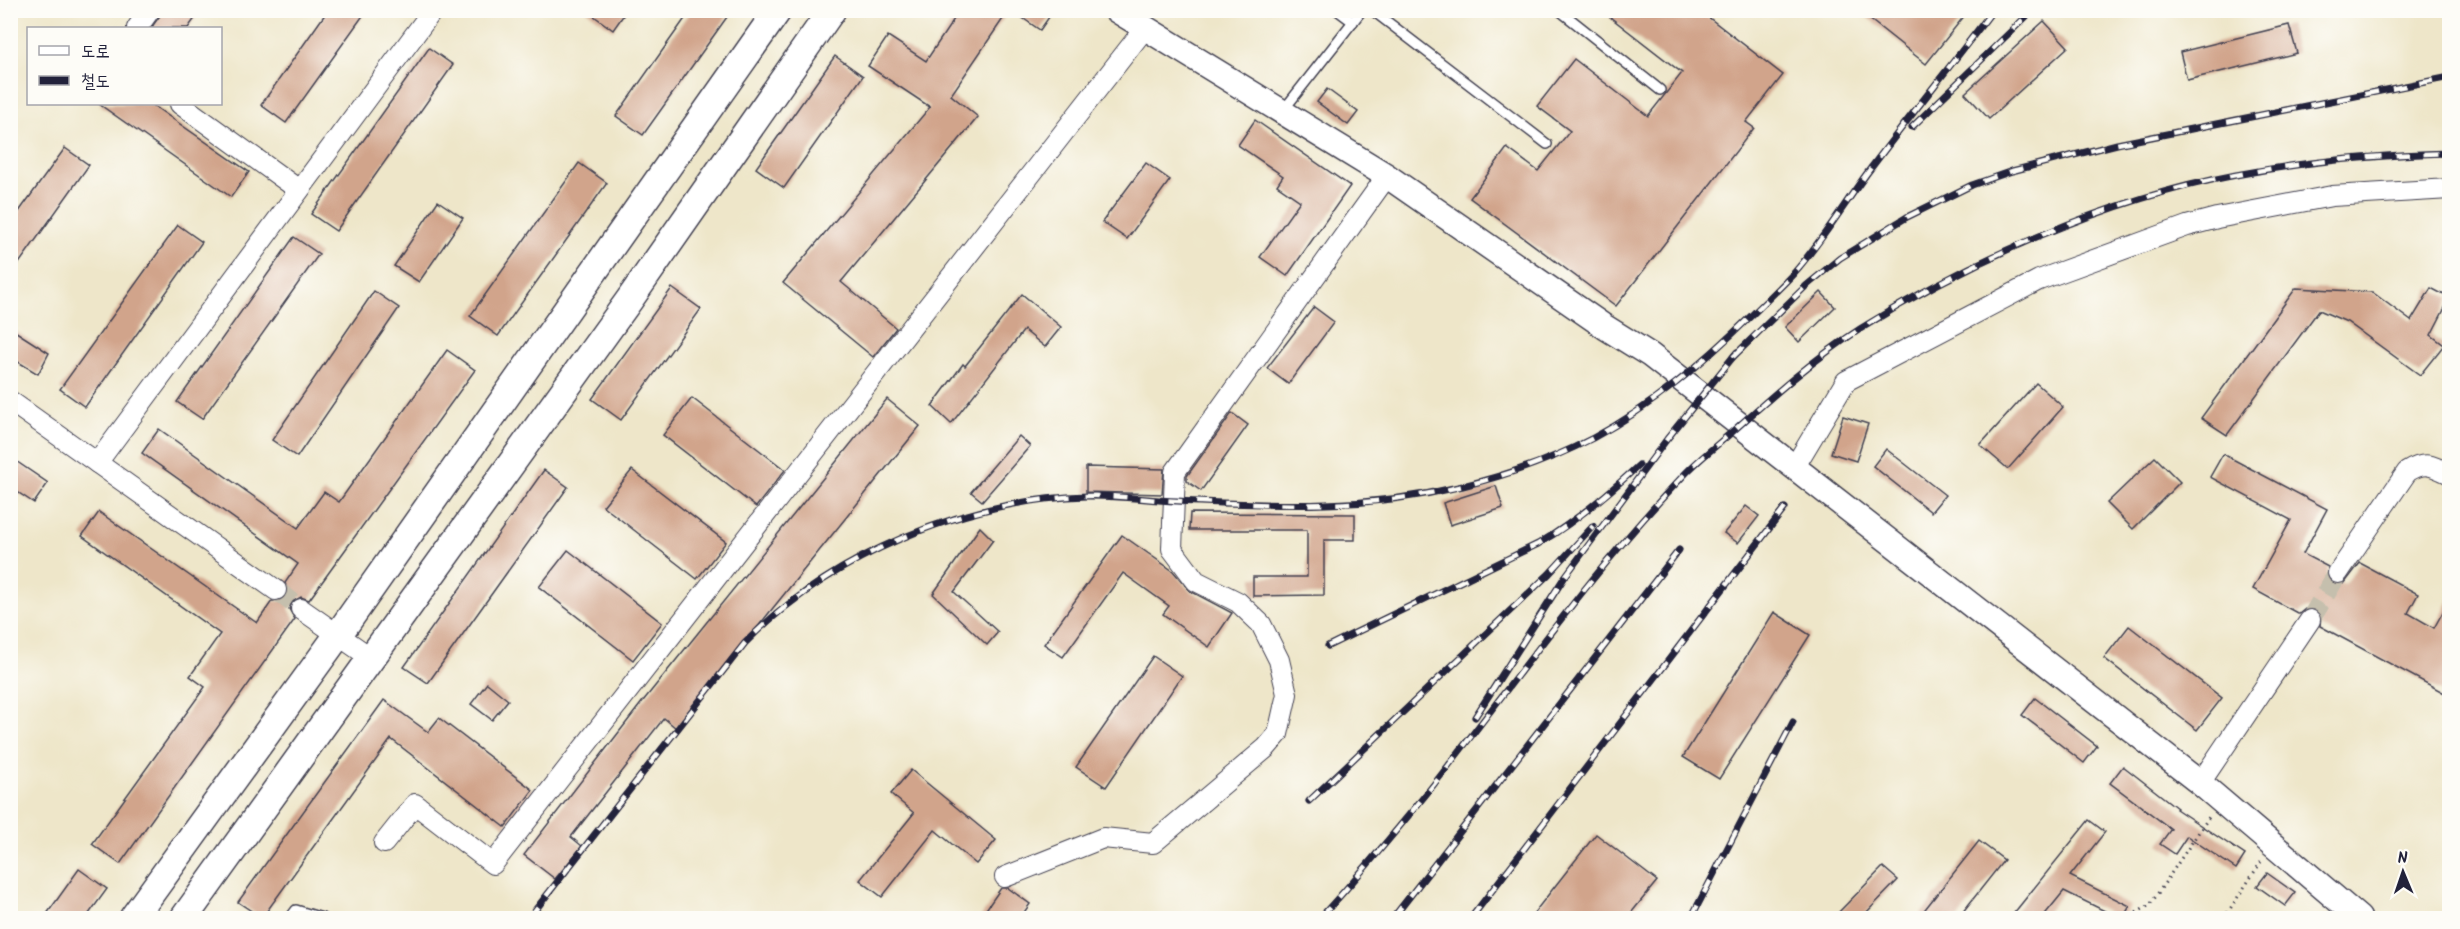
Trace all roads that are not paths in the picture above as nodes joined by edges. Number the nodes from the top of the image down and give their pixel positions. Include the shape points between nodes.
1 (150, 10) edge
2 (433, 10) edge
3 (778, 10) edge
4 (832, 10) edge
5 (1116, 10) edge
6 (1337, 10) edge
7 (1362, 10) edge
8 (1372, 10) edge
9 (1559, 10) edge
10 (1353, 22) junction
11 (138, 27) edge
12 (1145, 28) junction
13 (1660, 90) dead end
14 (181, 105) edge
15 (1282, 112) junction
16 (1548, 144) dead end
17 (1387, 176) junction
18 (2450, 189) edge
19 (300, 190) junction
20 (10, 401) edge
21 (97, 463) junction
22 (1795, 466) junction
23 (2450, 474) edge
24 (2338, 573) tunnel mouth
25 (276, 590) tunnel mouth
26 (301, 609) tunnel mouth
27 (2310, 620) tunnel mouth
28 (338, 634) junction
29 (371, 658) junction
30 (2200, 783) junction
31 (384, 843) dead end
32 (1005, 877) dead end
33 (134, 918) edge
34 (184, 918) edge
35 (290, 918) edge
36 (322, 918) edge
37 (2359, 918) edge

1 - 11 street
2 - 19 street
3 - 28 main road
4 - 29 main road
5 - 12 street
6 - 10 lane
7 - 10 lane
8 - 16 lane
9 - 13 lane
10 - 15 lane
12 - 15 street
12 - 31 street via 493,864 415,804
14 - 19 street
15 - 17 street
17 - 22 street via 1650,355
17 - 32 street via 1175,472 1172,549 1196,581 1238,602 1261,624 1279,660 1287,694 1278,734 1153,843 1103,838
18 - 22 street via 2332,196 2217,218 2039,280 1846,381
19 - 21 street
20 - 21 street
21 - 25 street
22 - 30 street
23 - 24 street via 2429,464 2407,472
26 - 28 street
27 - 30 street
28 - 29 street
28 - 33 main road
29 - 34 main road
30 - 37 street
35 - 36 lane via 296,910

